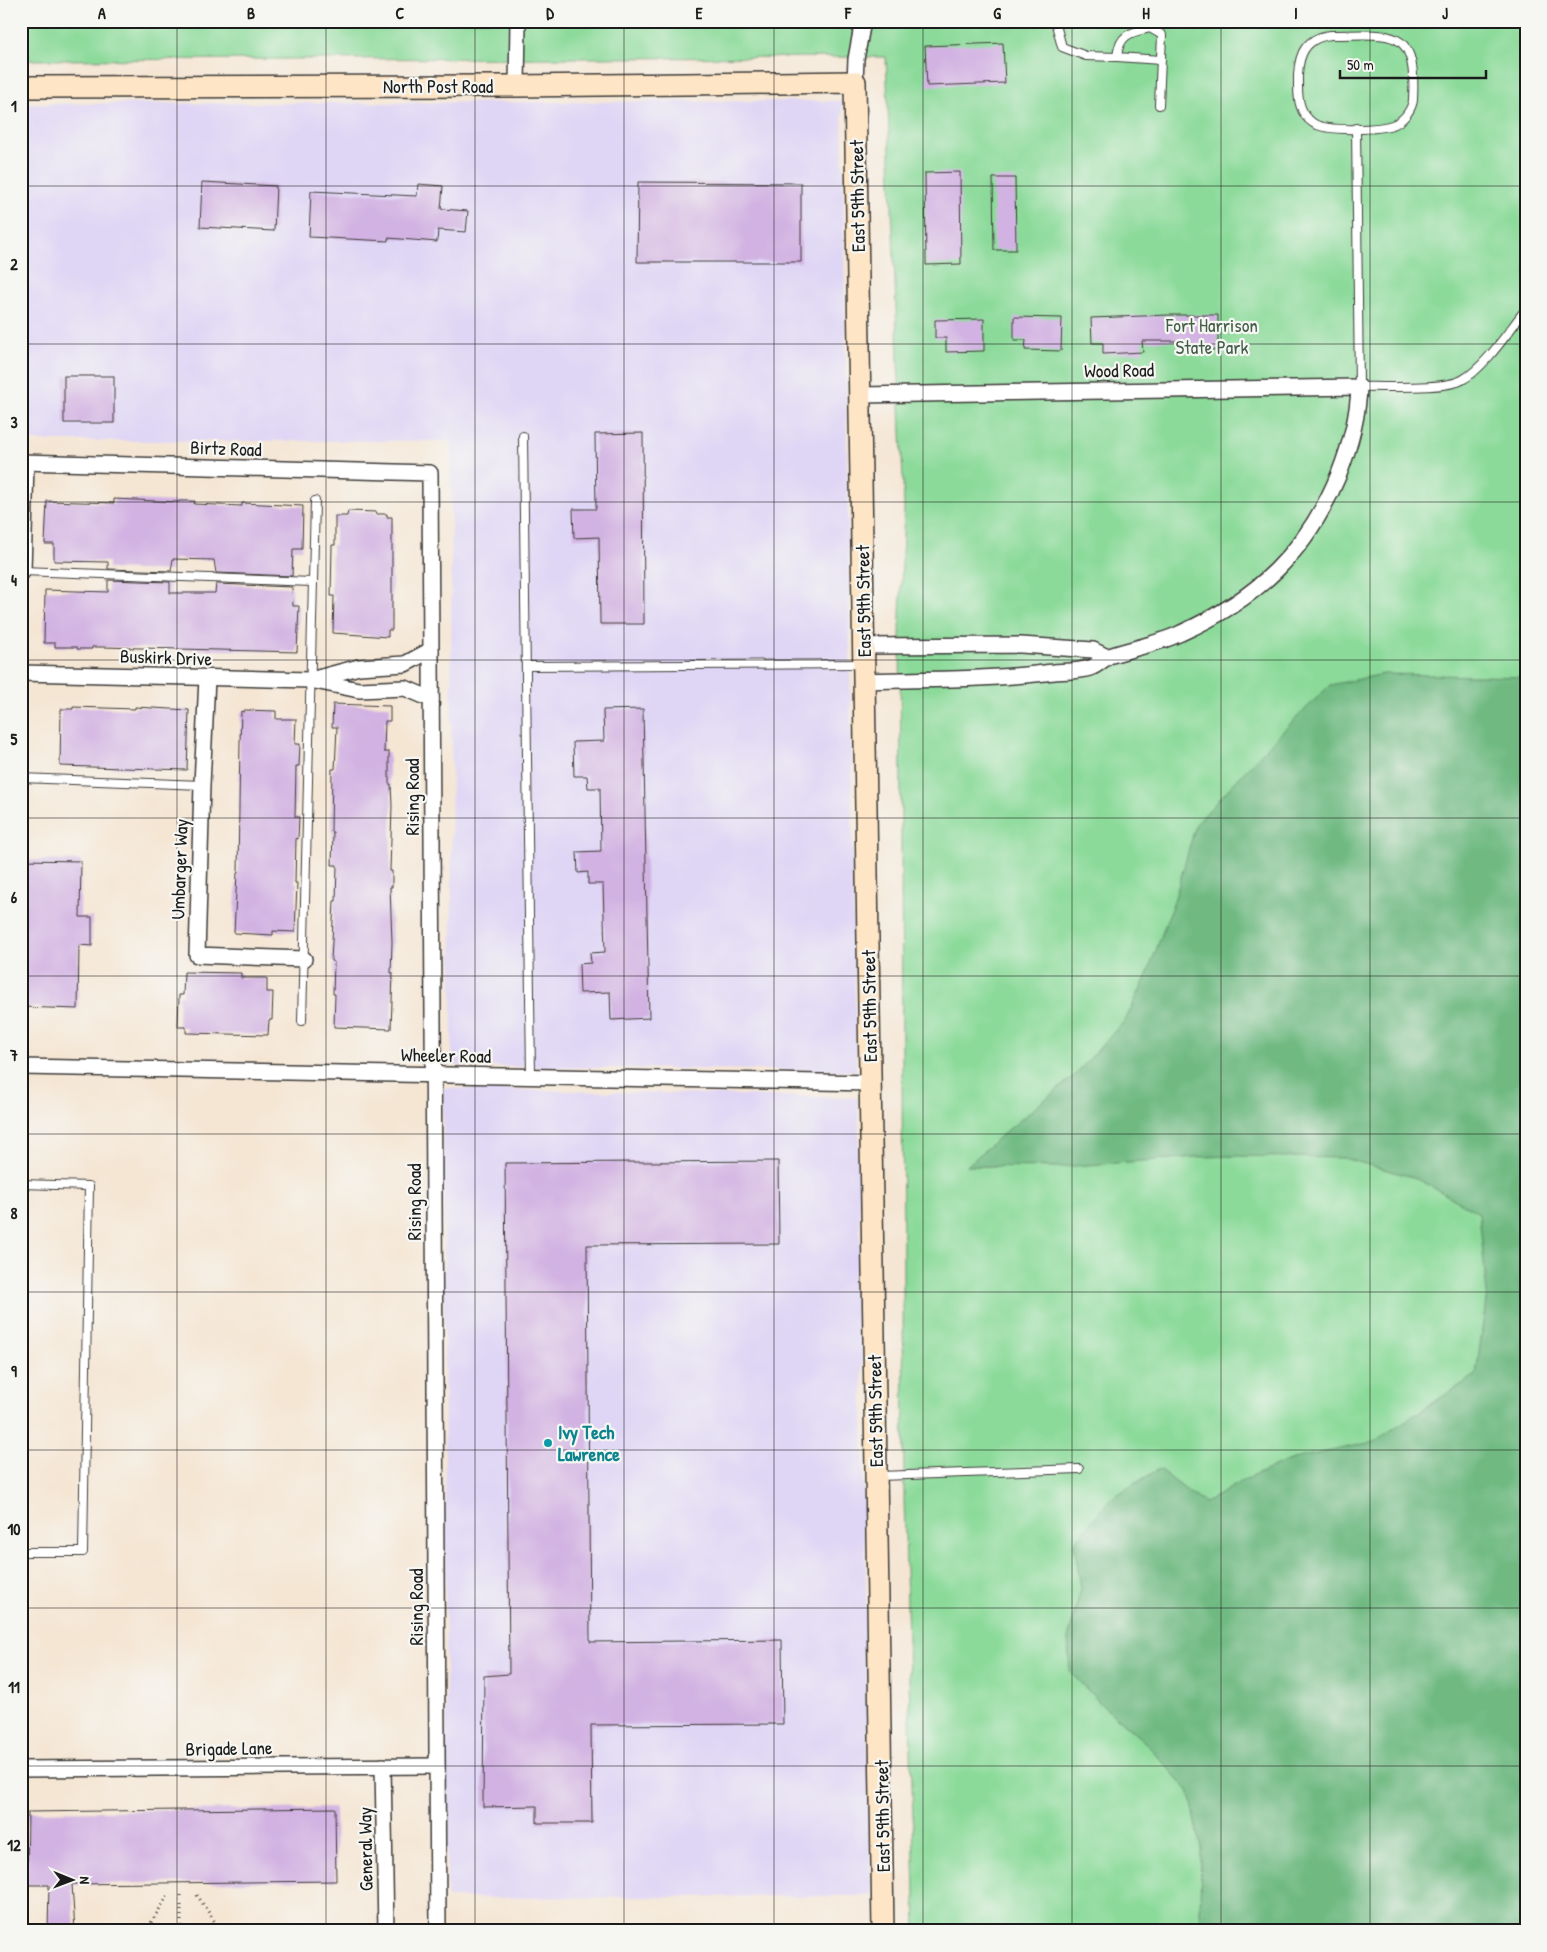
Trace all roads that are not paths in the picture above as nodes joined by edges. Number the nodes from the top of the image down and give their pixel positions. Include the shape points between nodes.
1 (518, 21) edge
2 (863, 21) edge
3 (1055, 21) edge
4 (1117, 57) junction
5 (1161, 60) junction
6 (855, 82) junction
7 (21, 86) edge
8 (517, 86) junction
9 (1159, 105) dead end
10 (1356, 128) junction
11 (1526, 310) edge
12 (1359, 387) junction
13 (860, 395) junction
14 (523, 436) dead end
15 (24, 462) edge
16 (430, 473) joint
17 (315, 502) dead end
18 (22, 571) edge
19 (312, 582) junction
20 (431, 650) junction
21 (1107, 657) junction
22 (864, 664) junction
23 (526, 666) junction
24 (21, 673) edge
25 (207, 678) junction
26 (310, 680) junction
27 (431, 699) junction
28 (21, 778) edge
29 (202, 785) junction
30 (304, 959) junction
31 (302, 1021) dead end
32 (21, 1067) edge
33 (434, 1075) junction
34 (531, 1077) junction
35 (870, 1083) junction
36 (21, 1184) edge
37 (1079, 1469) dead end
38 (877, 1476) junction
39 (21, 1552) edge
40 (383, 1766) junction
41 (437, 1766) junction
42 (21, 1768) edge
43 (386, 1931) edge
44 (438, 1931) edge
45 (884, 1931) edge

1 - 8 street
2 - 6 street
3 - 4 lane via 1062,47 1086,56
4 - 5 lane
4 - 5 lane via 1118,46 1129,33 1150,28 1162,35
5 - 9 lane
6 - 8 street, North Post Road
6 - 13 street, East 59th Street
7 - 8 street, North Post Road
10 - 10 lane via 1387,127 1397,123 1413,103 1410,53 1406,46 1387,35 1328,35 1318,38 1302,53 1298,65 1298,96 1302,111 1315,124 1327,128
10 - 12 lane
11 - 12 lane, Wood Road via 1477,370 1461,381 1446,385
12 - 13 street, Wood Road
12 - 21 street via 1352,434 1331,492 1317,521 1284,563 1252,592 1219,614 1146,647
13 - 22 street, East 59th Street
14 - 23 lane
15 - 16 street, Birtz Road
15 - 18 street
16 - 20 street, Rising Road
17 - 19 lane
18 - 19 lane
19 - 26 lane
20 - 26 street, Buskirk Drive via 404,664 359,667
20 - 27 street, Rising Road
21 - 22 street via 1093,650 1021,645
21 - 22 street via 1092,668 1018,676
22 - 23 lane
22 - 35 street, East 59th Street
23 - 34 lane
24 - 25 street, Buskirk Drive
25 - 26 street, Buskirk Drive
25 - 29 street, Umbarger Way
26 - 27 street, Buskirk Drive via 359,690 405,688
26 - 30 lane
27 - 33 street, Rising Road
28 - 29 lane
29 - 30 street, Umbarger Way via 197,955
30 - 31 lane
32 - 33 street, Wheeler Road
33 - 34 street, Wheeler Road
33 - 41 street, Rising Road
34 - 35 street, Wheeler Road
35 - 38 street, East 59th Street
36 - 39 lane via 89,1186 83,1552
37 - 38 lane
38 - 45 street, East 59th Street
40 - 41 street, Brigade Lane
40 - 42 street, Brigade Lane
40 - 43 street, General Way
41 - 44 street, Rising Road

